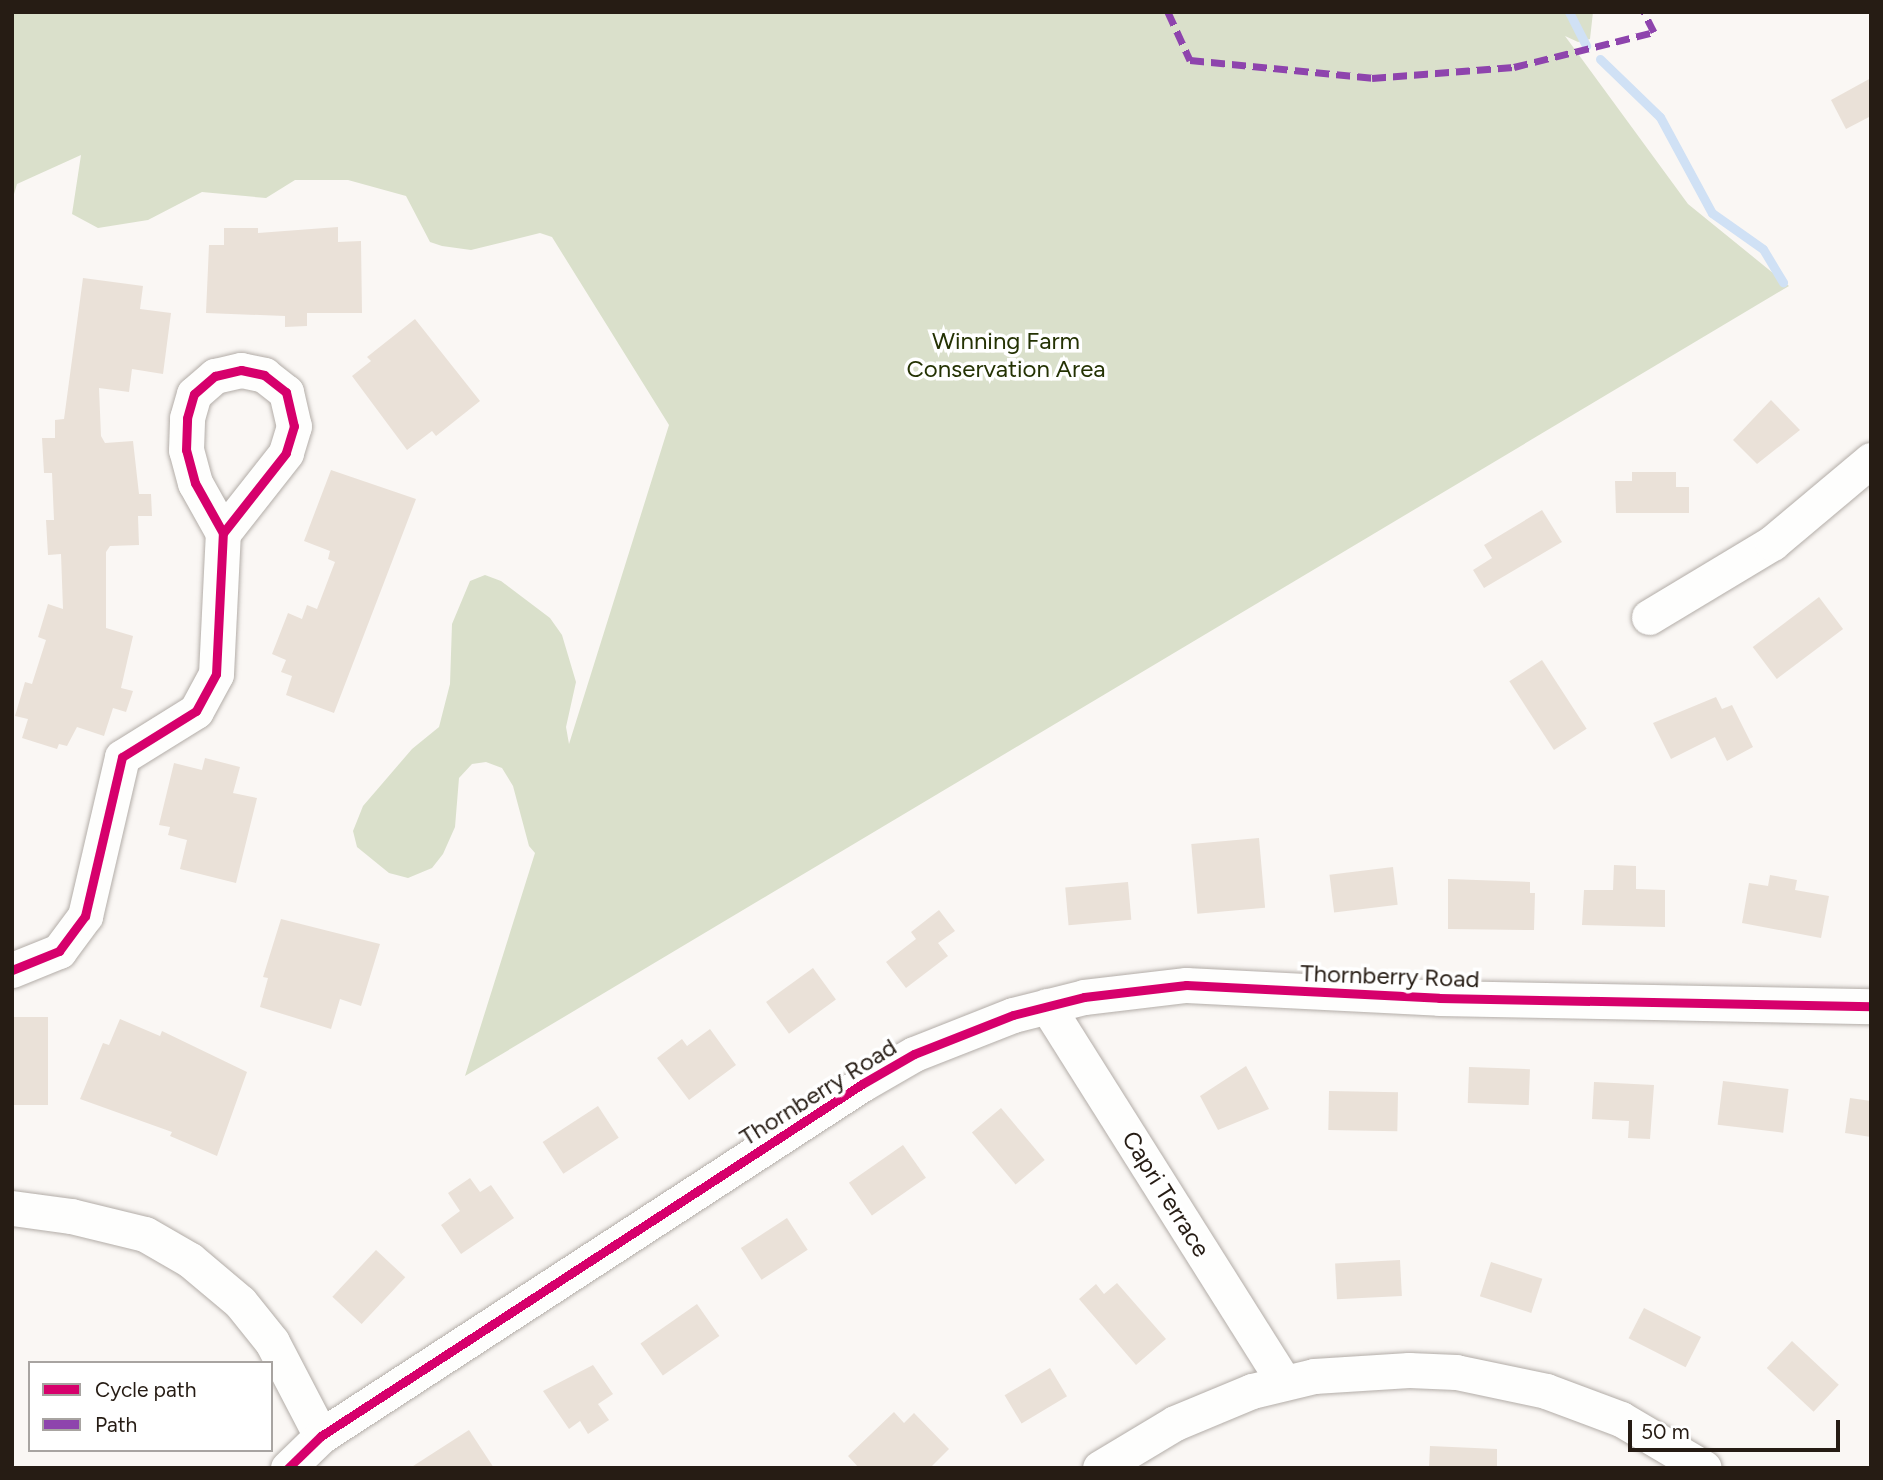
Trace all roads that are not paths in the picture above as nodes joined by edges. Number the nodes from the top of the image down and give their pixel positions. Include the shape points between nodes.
1 (1871, 460) edge
2 (223, 533) dead end
3 (1649, 617) dead end
4 (12, 970) edge
5 (1047, 1006) junction
6 (1871, 1006) edge
7 (12, 1208) edge
8 (1284, 1382) junction
9 (321, 1436) junction
10 (288, 1468) edge
11 (1100, 1468) edge
12 (1704, 1468) edge

1 - 3 street via 1772,543
2 - 4 street via 216,674 196,711 122,757 85,916 59,951
5 - 6 street, Thornberry Road via 1134,989 1186,985 1439,999
5 - 8 street, Capri Terrace
5 - 9 street, Thornberry Road via 914,1054 862,1084
7 - 9 street via 145,1234 190,1260 240,1302 272,1342
8 - 11 street via 1175,1423
8 - 12 street via 1353,1371 1409,1370 1501,1380 1621,1419
9 - 10 street, Thornberry Road

